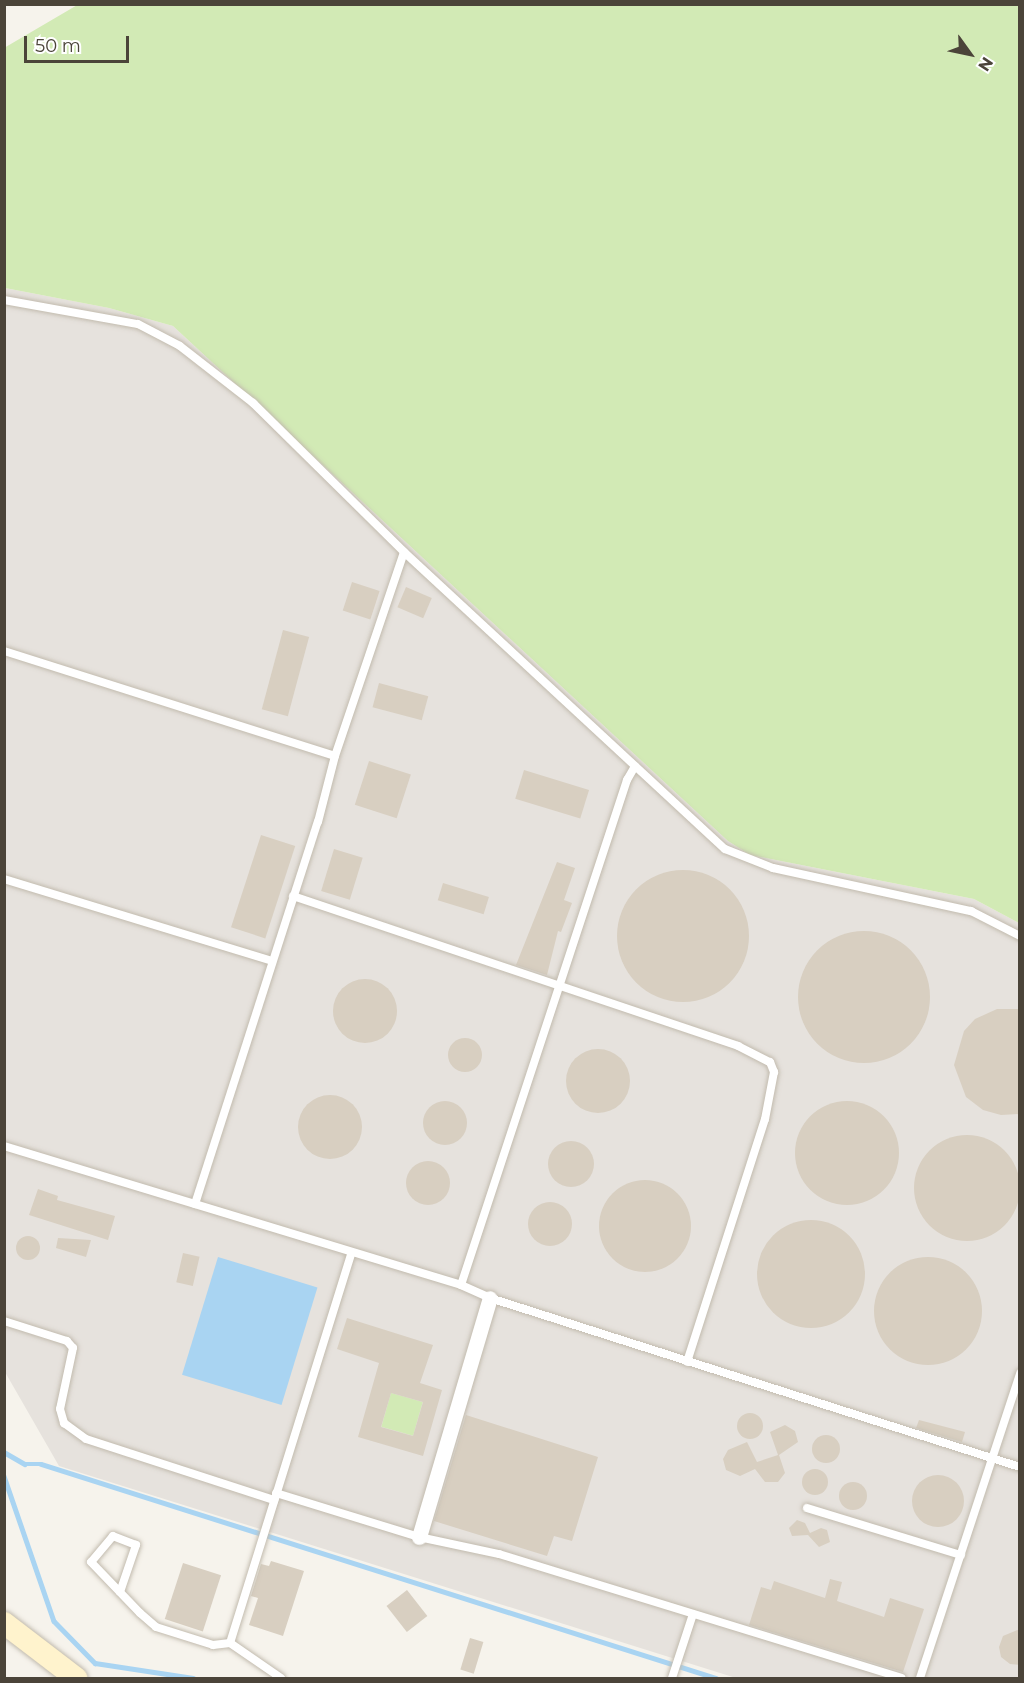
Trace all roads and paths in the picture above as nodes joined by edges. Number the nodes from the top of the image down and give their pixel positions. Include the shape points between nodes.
1 (4, 300) edge
2 (404, 552) junction
3 (4, 651) edge
4 (335, 756) junction
5 (635, 766) junction
6 (4, 879) edge
7 (293, 896) junction
8 (1020, 936) edge
9 (272, 960) junction
10 (558, 986) junction
11 (4, 1146) edge
12 (195, 1204) junction
13 (351, 1254) junction
14 (461, 1285) junction
15 (490, 1298) junction
16 (4, 1321) edge
17 (687, 1362) junction
18 (1020, 1373) edge
19 (993, 1458) junction
20 (1020, 1467) edge
21 (275, 1496) junction
22 (807, 1508) dead end
23 (419, 1537) junction
24 (961, 1555) junction
25 (120, 1592) junction
26 (693, 1614) junction
27 (4, 1623) edge
28 (230, 1643) junction
29 (76, 1678) edge
30 (281, 1678) edge
31 (672, 1678) edge
32 (901, 1678) edge
33 (920, 1678) edge

1 - 2 lane via 138,324 180,346 253,403
2 - 4 lane
2 - 5 lane
3 - 4 lane
4 - 7 lane
5 - 8 lane via 725,849 746,860 970,911
5 - 10 lane
6 - 9 lane
7 - 9 lane
7 - 10 lane
9 - 12 lane
10 - 14 lane
10 - 17 lane via 738,1046 770,1062 774,1072 765,1119
11 - 12 lane
12 - 13 lane
13 - 14 lane
13 - 21 lane
14 - 15 lane
15 - 17 lane
15 - 23 street
16 - 21 lane via 67,1341 73,1348 60,1409 64,1424 86,1439
17 - 19 lane
18 - 19 lane
19 - 20 lane
19 - 24 lane
21 - 23 lane
21 - 28 lane
22 - 24 lane
23 - 26 lane via 499,1554
24 - 33 lane
25 - 25 lane via 91,1562 113,1536 136,1545
25 - 28 lane via 156,1627 213,1645
26 - 31 lane
26 - 32 lane
27 - 29 main road
28 - 30 lane

